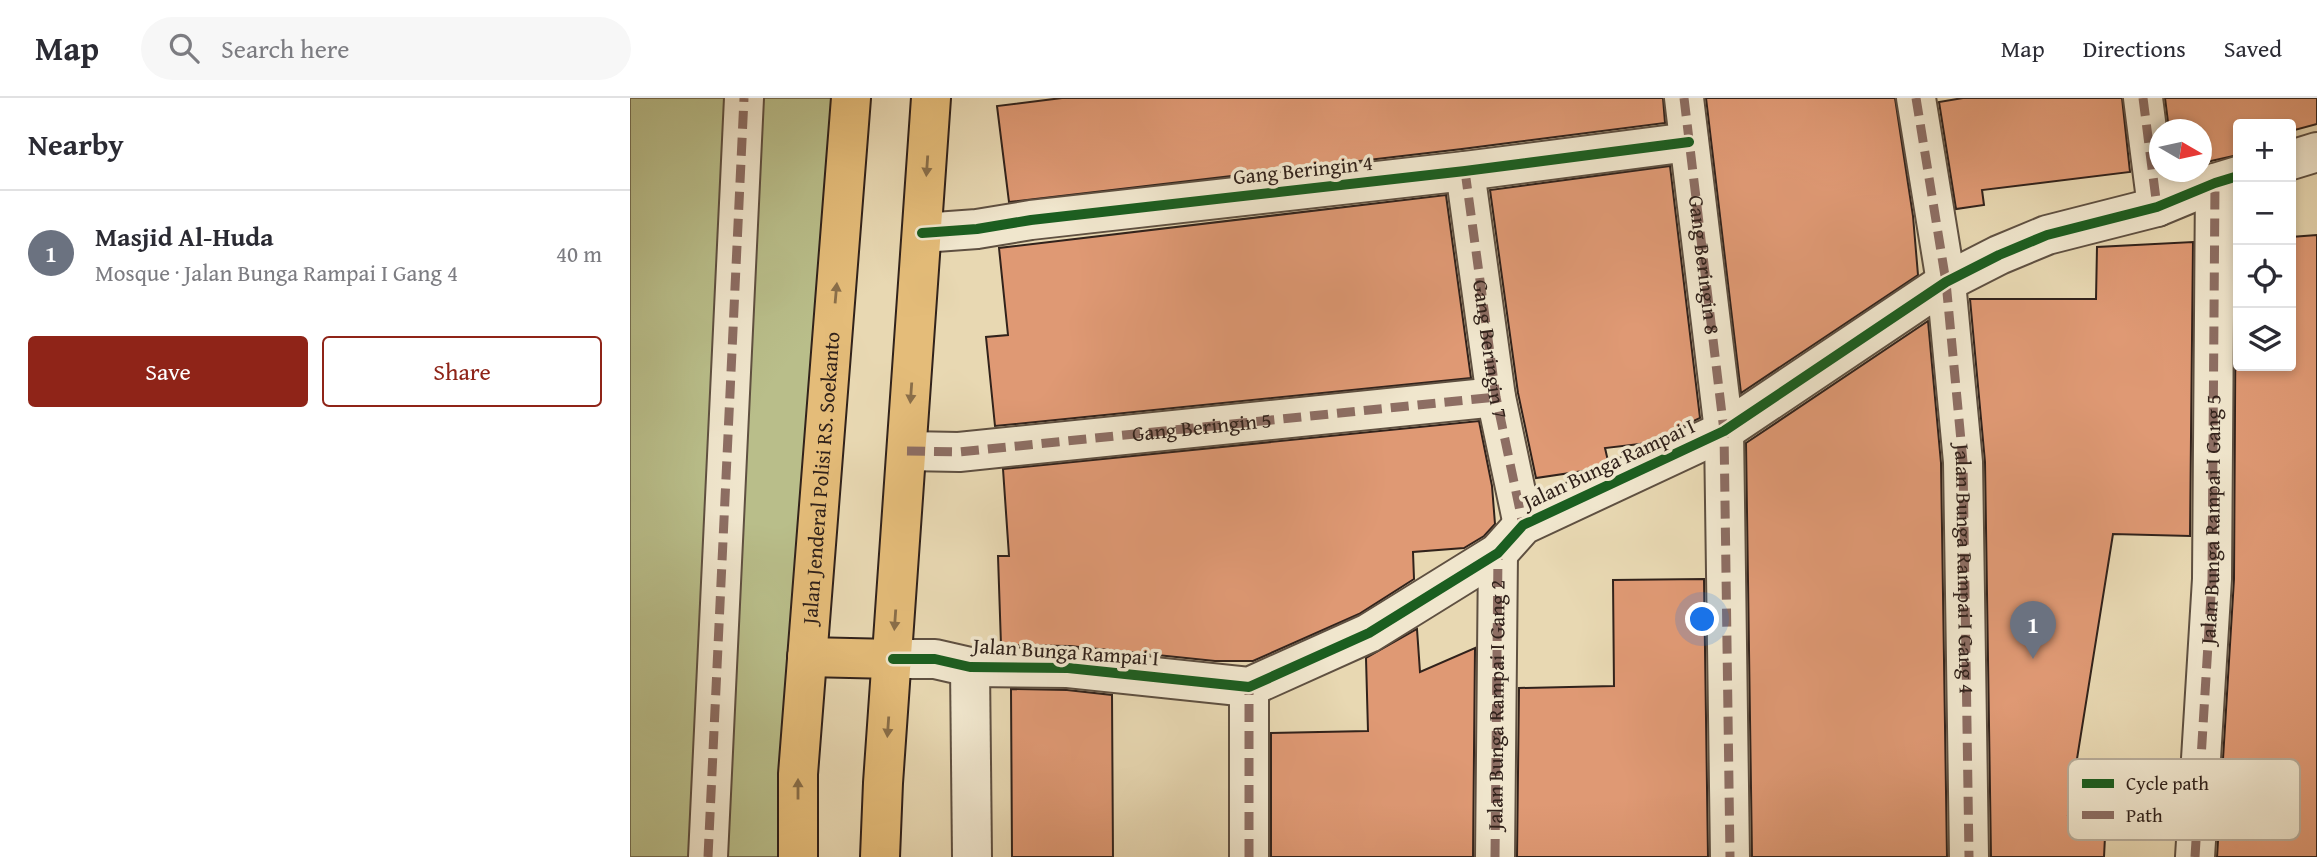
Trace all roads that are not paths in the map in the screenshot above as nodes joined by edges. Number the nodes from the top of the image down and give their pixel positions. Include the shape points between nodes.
1 (744, 98) edge
2 (851, 98) edge
3 (931, 98) edge
4 (1684, 98) edge
5 (1916, 98) edge
6 (2143, 98) edge
7 (1689, 142) junction
8 (2317, 152) edge
9 (2296, 158) edge
10 (1465, 171) junction
11 (2227, 179) edge
12 (2157, 207) junction
13 (922, 233) junction
14 (1946, 282) junction
15 (1496, 397) junction
16 (1724, 431) junction
17 (907, 451) junction
18 (1523, 525) junction
19 (1497, 553) junction
20 (807, 657) junction
21 (893, 659) junction
22 (970, 667) junction
23 (1249, 687) junction
24 (2201, 759) edge
25 (708, 857) edge
26 (798, 857) edge
27 (880, 857) edge
28 (972, 857) edge
29 (1249, 857) edge
30 (1495, 857) edge
31 (1730, 857) edge
32 (1969, 857) edge

1 - 25 street
20 -> 2 main road, Jalan Jenderal Polisi RS. Soekanto
3 -> 13 main road
4 - 7 street, Gang Beringin 8
5 - 14 street, Jalan Bunga Rampai I Gang 4
6 - 12 street
7 - 10 street, Gang Beringin 4
7 - 16 street, Gang Beringin 8
8 - 9 street
10 - 13 street, Gang Beringin 4
10 - 15 street, Gang Beringin 7
11 - 12 street, Jalan Bunga Rampai I
11 - 24 street, Jalan Bunga Rampai I Gang 5
12 - 14 street, Jalan Bunga Rampai I via 2047,235
13 -> 17 main road
14 - 16 street, Jalan Bunga Rampai I
14 - 32 street, Jalan Bunga Rampai I Gang 4 via 1964,462
15 - 17 street, Gang Beringin 5 via 959,452
15 - 18 street, Gang Beringin 7
16 - 18 street, Jalan Bunga Rampai I
16 - 31 street, Gang Beringin 8
17 -> 21 main road
18 - 19 street, Jalan Bunga Rampai I
19 - 23 street, Jalan Bunga Rampai I via 1369,633
19 - 30 street, Jalan Bunga Rampai I Gang 2
20 - 21 main road
26 -> 20 main road, Jalan Jenderal Polisi RS. Soekanto via 798,774
21 - 22 street, Jalan Bunga Rampai I via 935,659
21 -> 27 main road
22 - 23 street, Jalan Bunga Rampai I via 1068,668
22 - 28 street
23 - 29 street

